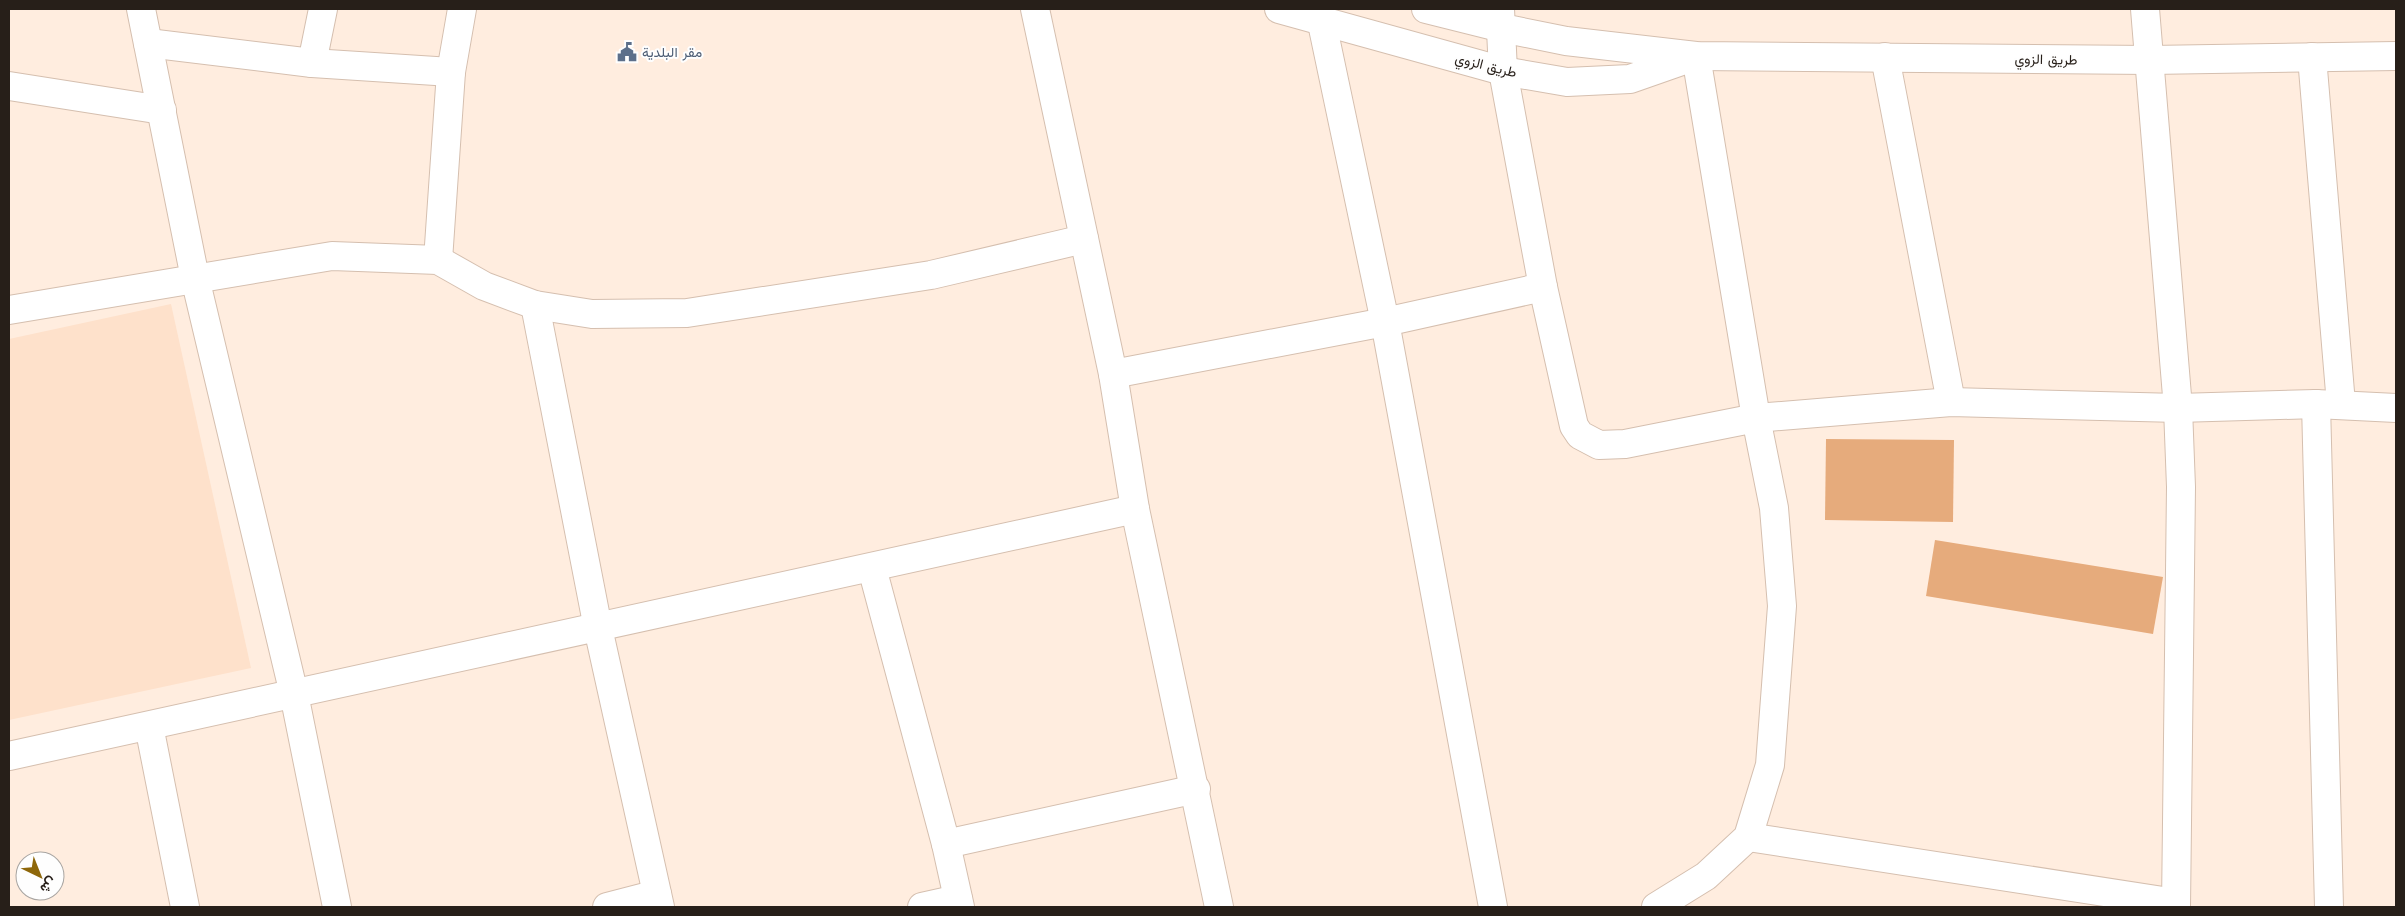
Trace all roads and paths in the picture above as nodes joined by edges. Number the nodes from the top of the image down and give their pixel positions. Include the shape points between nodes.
1 (141, 9) edge
2 (323, 9) edge
3 (462, 9) edge
4 (1035, 9) edge
5 (1279, 9) edge
6 (1426, 9) edge
7 (2145, 9) edge
8 (1320, 15) edge
9 (1501, 18) edge
10 (148, 43) junction
11 (1696, 56) junction
12 (2396, 56) edge
13 (1885, 57) junction
14 (2312, 57) junction
15 (2150, 60) junction
16 (312, 63) junction
17 (1503, 71) junction
18 (451, 72) junction
19 (9, 86) edge
20 (162, 110) junction
21 (1084, 239) junction
22 (438, 260) junction
23 (195, 278) junction
24 (1543, 287) junction
25 (535, 305) junction
26 (9, 310) edge
27 (1385, 322) junction
28 (1113, 374) junction
29 (1951, 402) junction
30 (2329, 404) junction
31 (2178, 408) junction
32 (2396, 408) edge
33 (1756, 418) junction
34 (1135, 509) junction
35 (872, 568) junction
36 (598, 628) junction
37 (294, 694) junction
38 (149, 726) junction
39 (9, 756) edge
40 (1196, 789) junction
41 (1748, 837) junction
42 (946, 844) junction
43 (659, 901) edge
44 (959, 903) edge
45 (1666, 905) edge
46 (2176, 905) edge
47 (185, 907) edge
48 (337, 907) edge
49 (607, 907) edge
50 (922, 907) edge
51 (1219, 907) edge
52 (1494, 907) edge
53 (2329, 907) edge

1 - 10 street
2 - 16 street
3 - 18 street
4 - 21 street
5 - 8 street, طريق الزوي
6 - 9 street, طريق الزوي
7 - 15 street
8 - 17 street, طريق الزوي
8 - 27 street
9 - 11 street, طريق الزوي via 1566,40
9 - 17 street
10 - 16 street
10 - 20 street
11 - 13 street, طريق الزوي
11 - 17 street, طريق الزوي via 1630,78 1567,82
11 - 33 street
12 - 14 street, طريق الزوي
13 - 15 street, طريق الزوي
13 - 29 street
14 - 15 street, طريق الزوي
14 - 30 street
15 - 31 street
16 - 18 street
17 - 24 street
18 - 22 street
19 - 20 street
20 - 23 street
21 - 25 street via 931,274 686,314 592,314
21 - 28 street
22 - 23 street via 332,256
22 - 25 street via 484,286
23 - 26 street
23 - 37 street
24 - 27 street
24 - 33 street via 1574,426 1589,441 1599,445 1625,444
25 - 36 street
27 - 28 street
27 - 52 street
28 - 34 street
29 - 31 street
29 - 33 street
30 - 31 street
30 - 32 street
30 - 53 street
31 - 46 street via 2181,653
33 - 41 street via 1774,508 1782,606 1770,765
34 - 35 street
34 - 40 street
35 - 36 street
35 - 42 street
36 - 37 street
36 - 43 street
37 - 38 street
37 - 48 street
38 - 39 street
38 - 47 street
40 - 42 street
40 - 51 street
41 - 45 street via 1706,876
41 - 46 street
42 - 44 street
43 - 49 street
44 - 50 street

